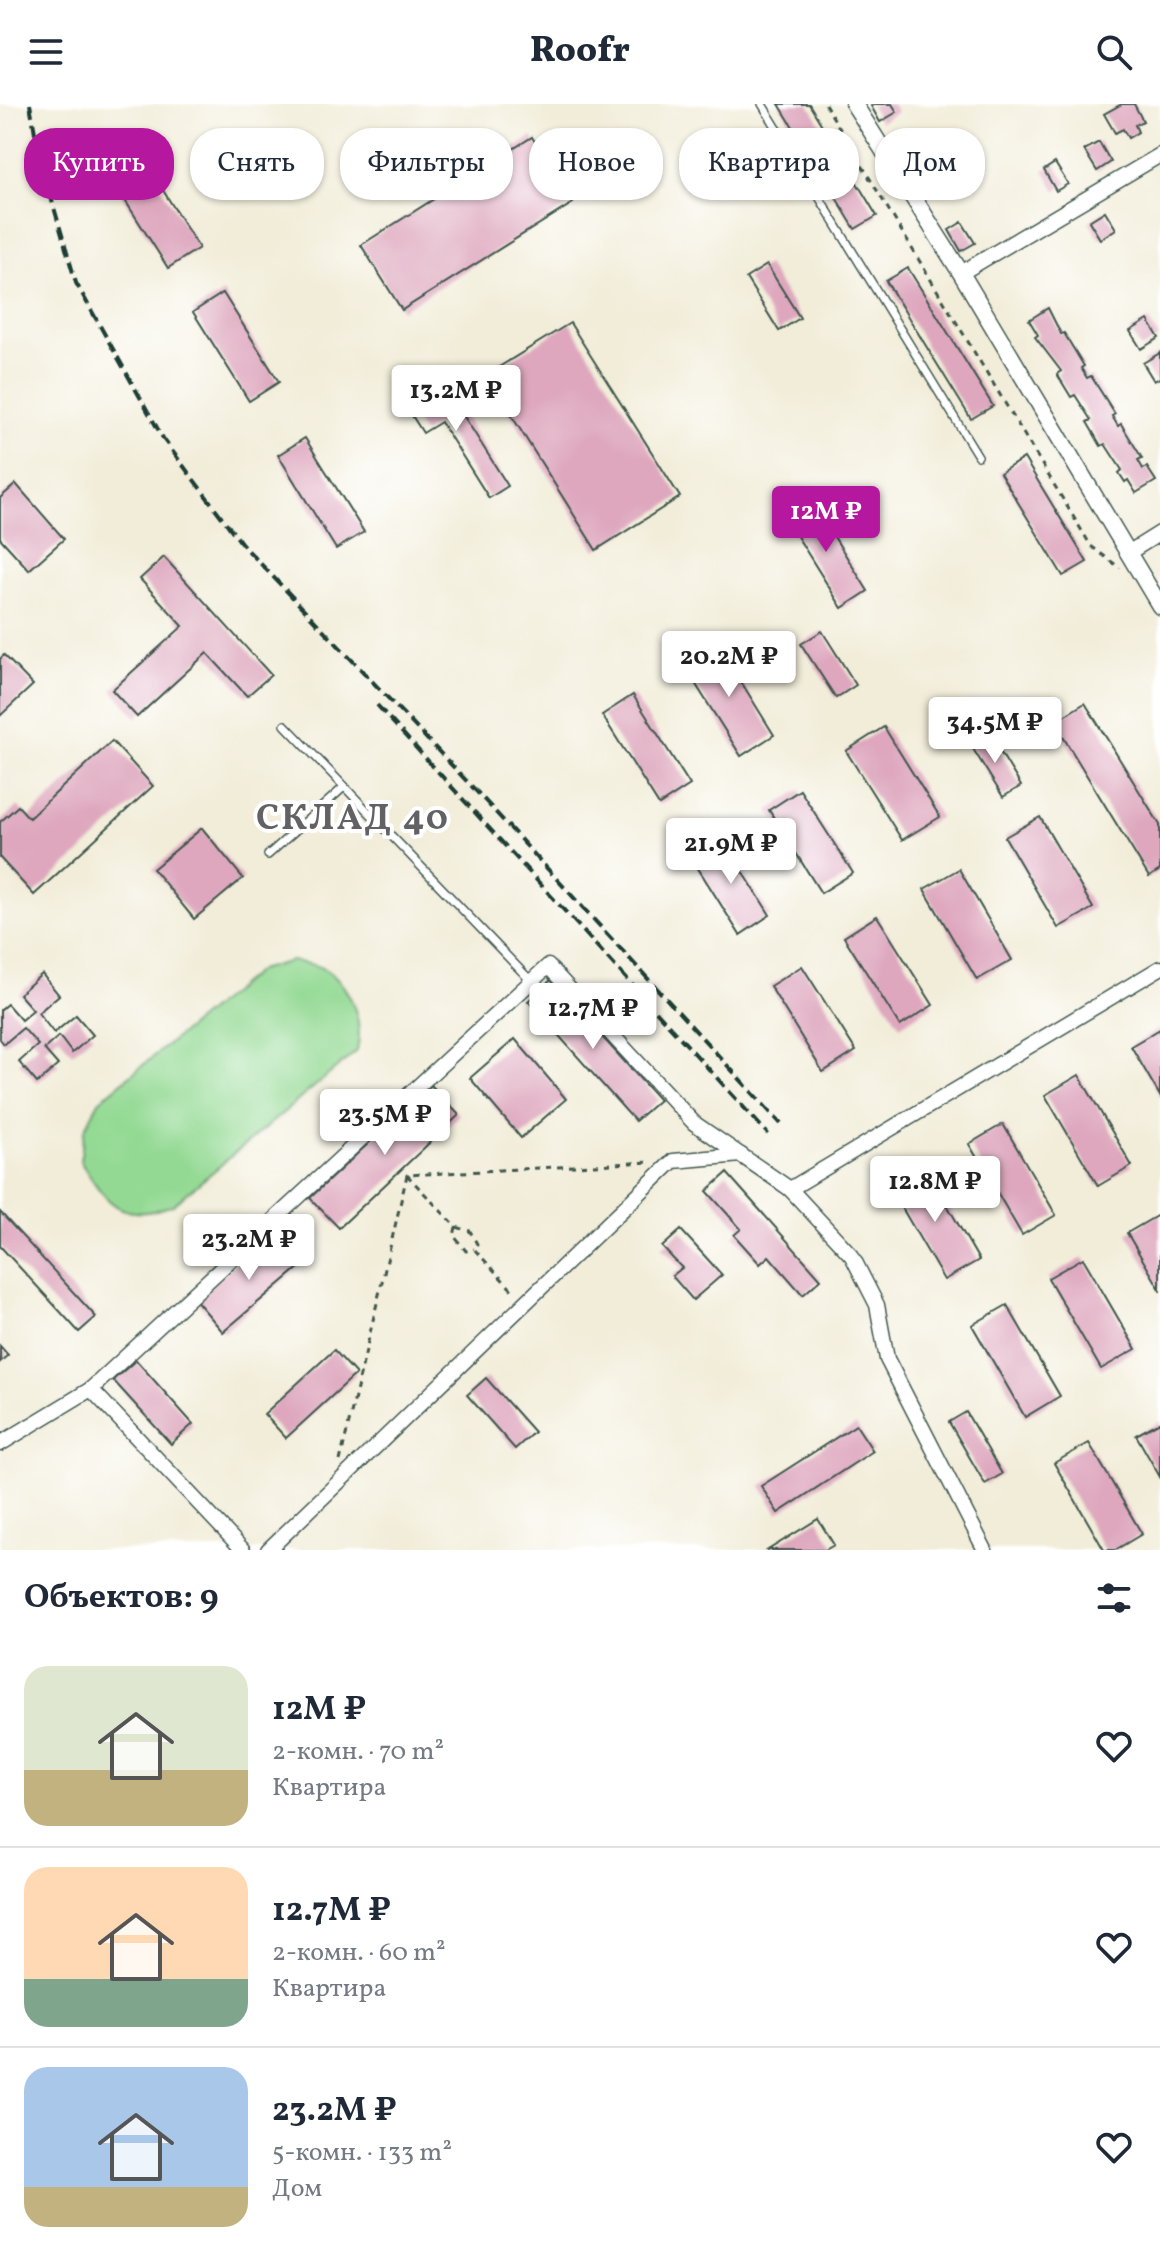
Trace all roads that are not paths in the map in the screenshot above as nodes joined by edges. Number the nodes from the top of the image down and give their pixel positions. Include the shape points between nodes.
1 (762, 104) edge
2 (854, 104) edge
3 (1160, 155) edge
4 (961, 273) junction
5 (978, 456) dead end
6 (1160, 533) edge
7 (1128, 553) junction
8 (1160, 606) edge
9 (285, 725) dead end
10 (344, 787) junction
11 (268, 855) dead end
12 (1160, 968) edge
13 (531, 981) junction
14 (741, 1155) junction
15 (790, 1189) junction
16 (91, 1389) junction
17 (0, 1444) edge
18 (243, 1550) edge
19 (268, 1550) edge
20 (985, 1550) edge

1 - 5 lane
2 - 4 street
3 - 4 street
4 - 7 street
6 - 7 street
7 - 8 street
9 - 10 lane
10 - 11 lane
10 - 13 lane
12 - 15 street
13 - 14 street via 548,966 694,1123
13 - 16 street
14 - 15 street
14 - 19 street via 673,1161
15 - 20 street via 852,1256 877,1305 887,1359
16 - 17 street
16 - 18 street

